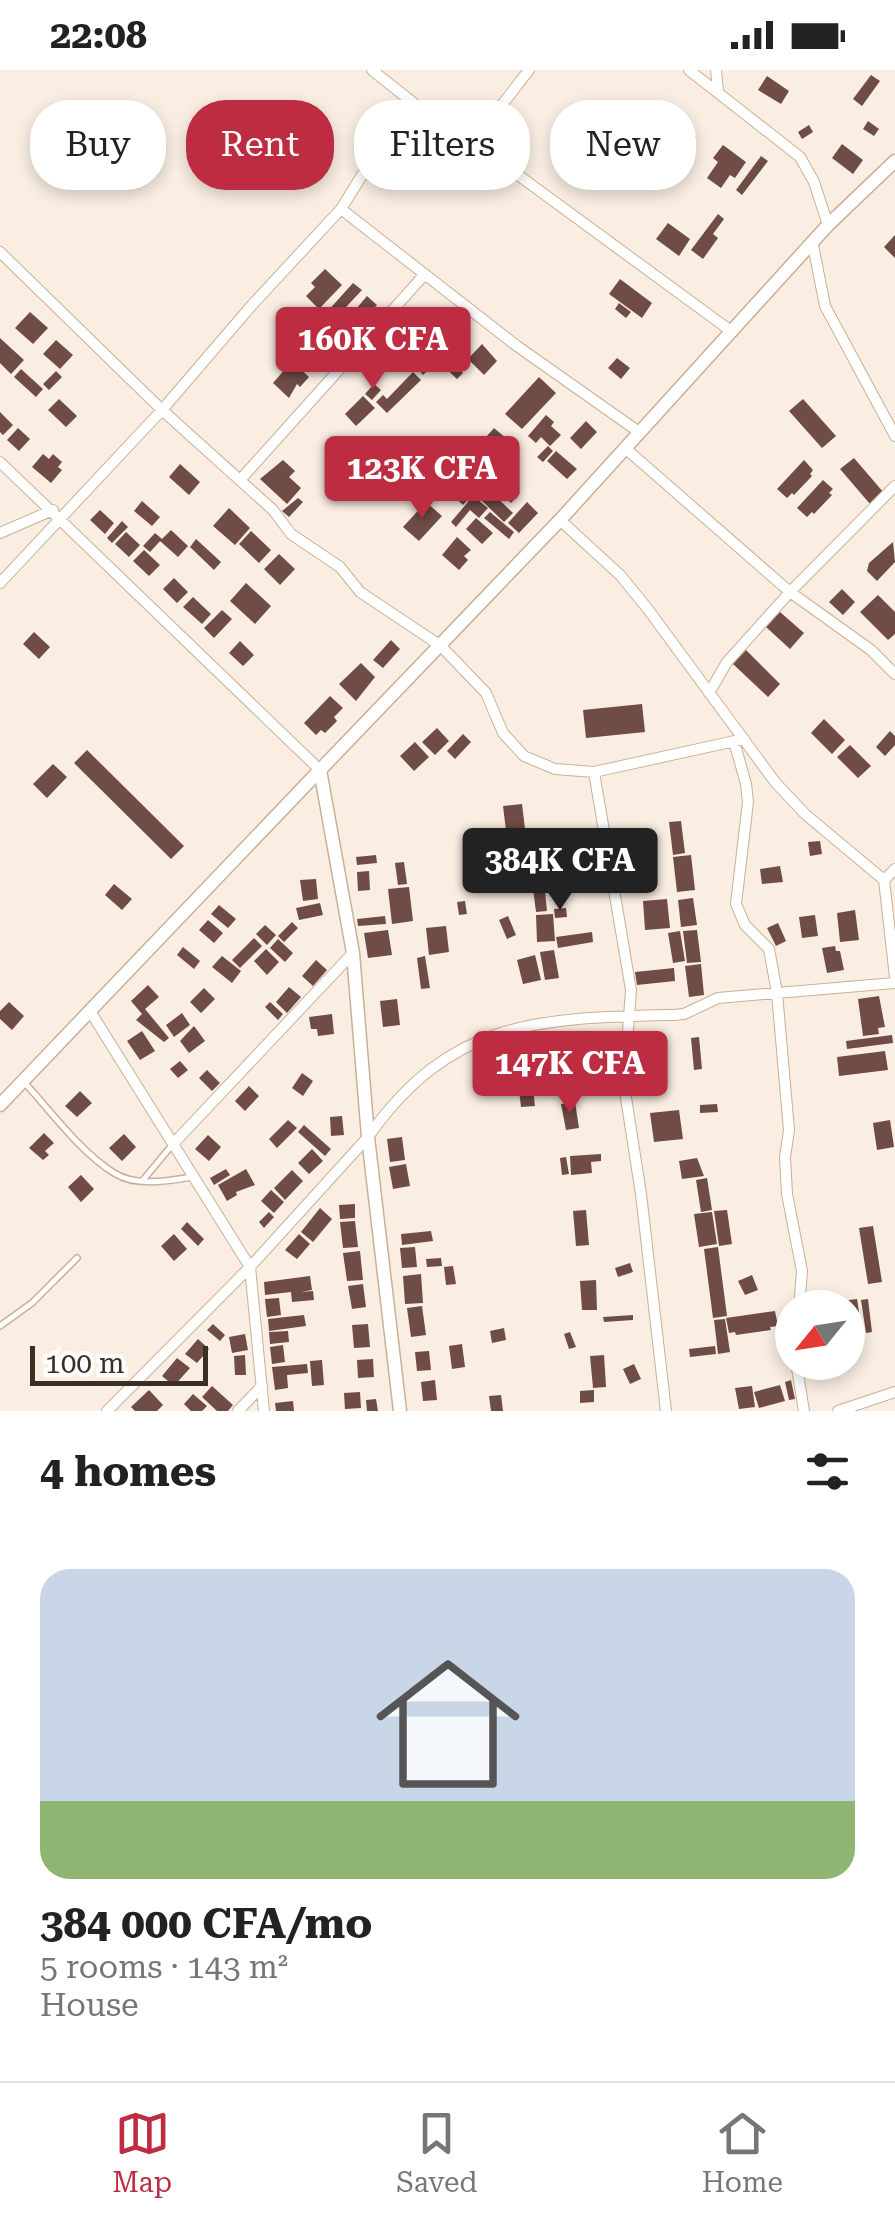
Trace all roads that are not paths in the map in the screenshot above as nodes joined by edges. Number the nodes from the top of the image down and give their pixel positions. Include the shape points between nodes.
1 (372, 70) edge
2 (529, 70) edge
3 (689, 70) edge
4 (716, 70) edge
5 (718, 92) junction
6 (409, 100) edge
7 (506, 100) edge
8 (895, 161) edge
9 (530, 184) edge
10 (354, 187) edge
11 (341, 209) junction
12 (828, 226) junction
13 (812, 244) junction
14 (0, 252) edge
15 (425, 274) junction
16 (731, 331) junction
17 (162, 410) junction
18 (639, 432) junction
19 (895, 436) edge
20 (625, 448) junction
21 (0, 462) edge
22 (240, 480) junction
23 (895, 486) edge
24 (56, 515) junction
25 (560, 520) junction
26 (0, 532) edge
27 (0, 583) edge
28 (790, 592) junction
29 (441, 646) junction
30 (895, 674) edge
31 (709, 694) junction
32 (739, 740) junction
33 (320, 770) junction
34 (594, 772) junction
35 (895, 869) edge
36 (884, 880) junction
37 (352, 954) junction
38 (895, 980) edge
39 (777, 993) junction
40 (90, 1011) junction
41 (630, 1016) junction
42 (23, 1081) junction
43 (0, 1105) edge
44 (368, 1137) junction
45 (174, 1143) junction
46 (195, 1177) junction
47 (143, 1180) junction
48 (78, 1258) dead end
49 (250, 1267) junction
50 (800, 1290) edge
51 (0, 1326) edge
52 (799, 1380) edge
53 (262, 1386) junction
54 (895, 1392) edge
55 (107, 1411) edge
56 (238, 1411) edge
57 (264, 1411) edge
58 (400, 1411) edge
59 (666, 1411) edge
60 (804, 1411) edge
61 (838, 1411) edge

1 - 6 street
2 - 7 street
3 - 5 street
4 - 5 street
5 - 12 street via 800,158
8 - 12 street
9 - 16 street
10 - 11 street
11 - 15 street
11 - 17 street
12 - 13 street
13 - 16 street
13 - 19 street via 825,306
14 - 17 street
15 - 18 street
15 - 22 street
16 - 18 street
17 - 22 street
17 - 24 street
18 - 20 street
20 - 25 street
20 - 28 street
21 - 24 street
22 - 29 street via 360,592
23 - 28 street
24 - 26 street
24 - 27 street
24 - 33 street
25 - 29 street
25 - 31 street via 620,575
28 - 30 street
28 - 31 street via 722,668
29 - 33 street
29 - 34 street via 486,693 503,733 524,756 555,769
31 - 32 street
32 - 34 street
32 - 36 street via 805,814
32 - 39 street via 748,802 736,904 768,948
33 - 37 street
33 - 40 street
34 - 41 street
35 - 36 street
36 - 38 street
37 - 44 street
37 - 45 street
38 - 39 street
39 - 41 street via 708,1000 684,1014
39 - 50 street via 789,1130 786,1184
40 - 42 street
40 - 45 street
41 - 44 street via 559,1020 495,1034 435,1064
41 - 59 street via 624,1085
42 - 43 street
42 - 47 lane via 116,1174
44 - 49 street
44 - 58 street
45 - 46 street
45 - 47 lane
46 - 47 lane
46 - 49 street
48 - 51 lane
49 - 53 street
49 - 55 street
52 - 60 street
53 - 56 street
53 - 57 street
54 - 61 street

